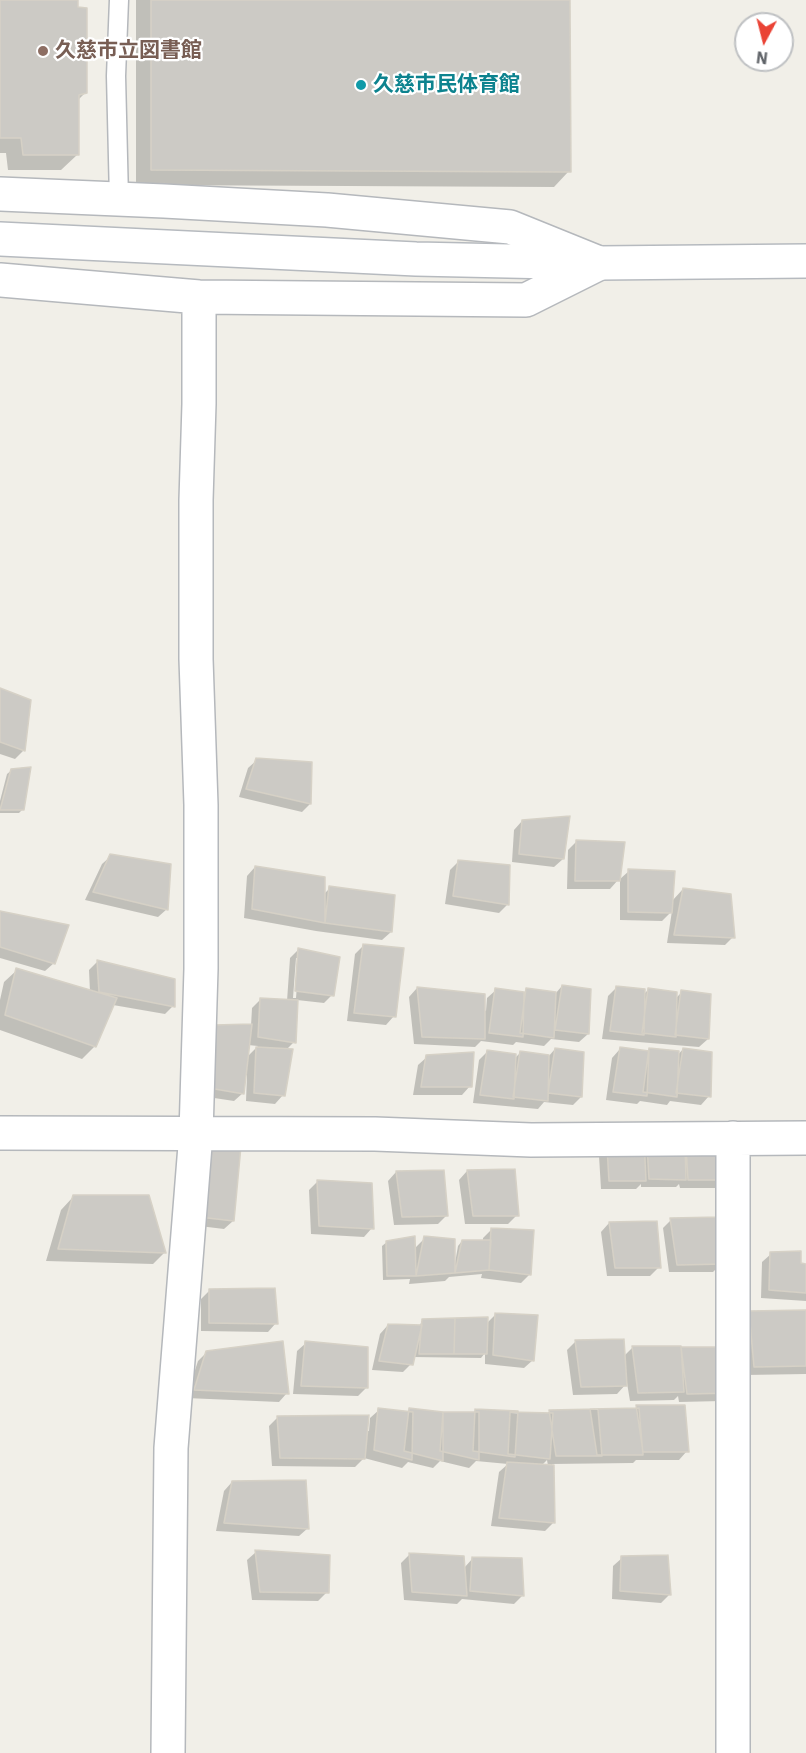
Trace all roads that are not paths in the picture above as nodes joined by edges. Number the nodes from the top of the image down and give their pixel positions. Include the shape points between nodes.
1 (119, 0) edge
2 (0, 194) edge
3 (119, 199) junction
4 (0, 239) edge
5 (806, 261) edge
6 (600, 263) junction
7 (0, 280) edge
8 (199, 297) junction
9 (0, 1133) edge
10 (196, 1133) junction
11 (733, 1138) junction
12 (806, 1138) edge
13 (168, 1753) edge
14 (734, 1753) edge

1 - 3 lane
2 - 3 street
3 - 6 street via 327,210 510,227
4 - 6 street via 416,259
5 - 6 street
6 - 8 street via 526,300
7 - 8 street
8 - 10 street via 196,659 201,969
9 - 10 street
10 - 11 street via 531,1140
10 - 13 street via 171,1448
11 - 12 street
11 - 14 street

